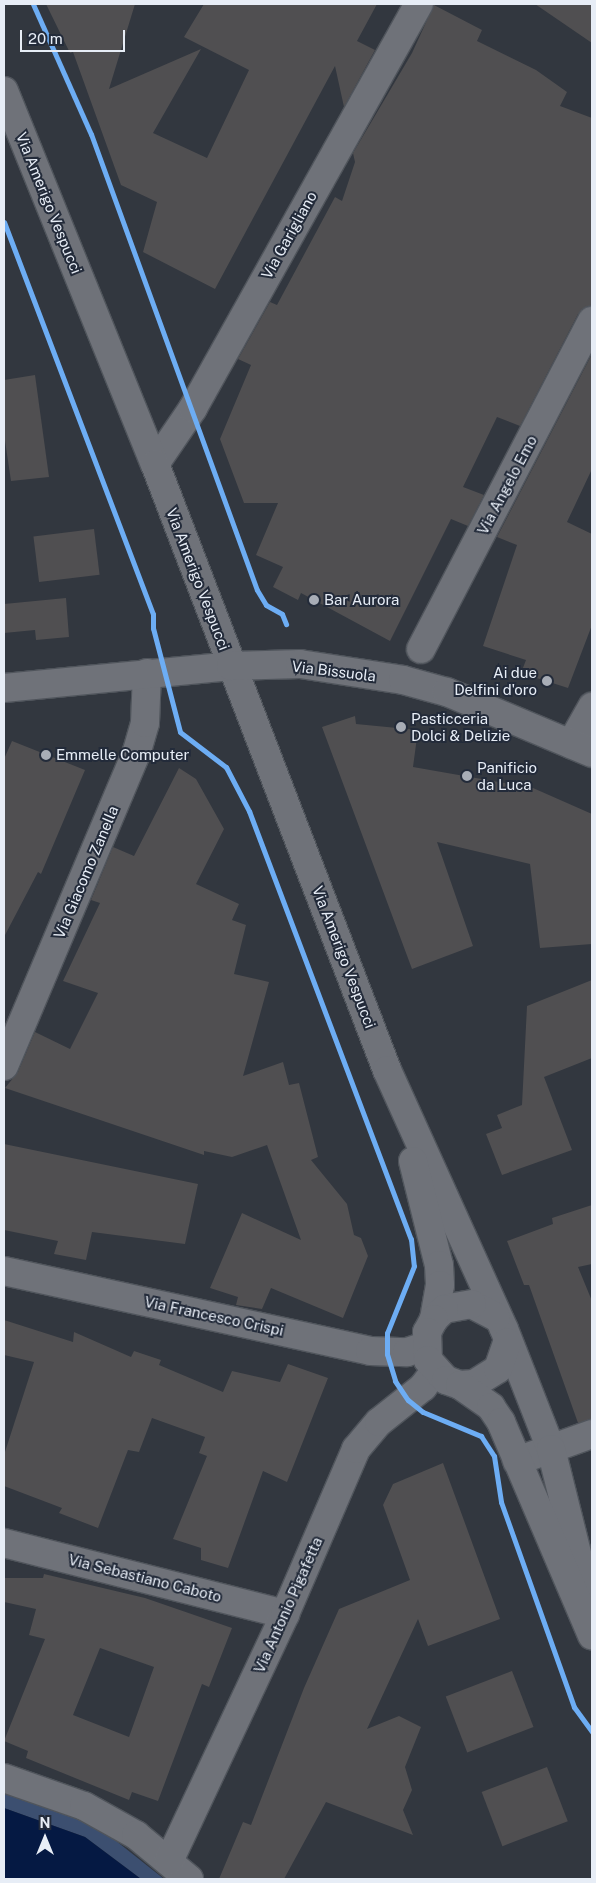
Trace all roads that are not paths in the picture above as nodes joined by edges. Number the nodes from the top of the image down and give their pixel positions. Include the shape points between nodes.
1 (419, 4) edge
2 (4, 91) edge
3 (592, 321) edge
4 (155, 464) junction
5 (422, 649) dead end
6 (231, 666) junction
7 (147, 673) junction
8 (4, 688) edge
9 (592, 707) edge
10 (582, 748) edge
11 (4, 1066) edge
12 (387, 1070) junction
13 (4, 1271) edge
14 (496, 1317) junction
15 (434, 1319) junction
16 (507, 1343) junction
17 (425, 1346) junction
18 (435, 1371) junction
19 (460, 1385) junction
20 (592, 1434) edge
21 (551, 1449) junction
22 (517, 1461) junction
23 (4, 1543) edge
24 (285, 1614) junction
25 (592, 1614) edge
26 (592, 1635) edge
27 (4, 1778) edge
28 (169, 1861) junction
29 (189, 1879) edge

1 - 4 street, Via Garigliano via 198,399
2 - 4 street, Via Amerigo Vespucci
3 - 5 street, Via Angelo Emo
4 - 6 street, Via Amerigo Vespucci
6 - 7 street, Via Bissuola
6 - 10 street, Via Bissuola via 300,664 403,680 447,692
6 - 12 street, Via Amerigo Vespucci
7 - 8 street, Via Bissuola
7 - 11 street, Via Giacomo Zanella via 145,723 137,751
9 - 10 street
12 - 14 street, Via Amerigo Vespucci
12 - 15 street, Via Amerigo Vespucci via 435,1239 440,1286
13 - 17 street, Via Francesco Crispi via 370,1351 407,1352
14 - 15 street via 472,1304 458,1304
14 - 16 street, Via Amerigo Vespucci
15 - 17 street, Via Amerigo Vespucci via 427,1332
16 - 19 street via 498,1369 488,1379
16 - 21 street, Via Amerigo Vespucci
17 - 18 street
18 - 19 street
18 - 24 street, Via Antonio Pigafetta via 423,1387 379,1422 356,1449
19 - 22 street via 491,1407
20 - 21 street
21 - 22 street
21 - 25 street, Via Amerigo Vespucci
22 - 26 street
23 - 24 street, Via Sebastiano Caboto
24 - 28 street, Via Antonio Pigafetta
27 - 28 street via 84,1806 136,1835
28 - 29 street

